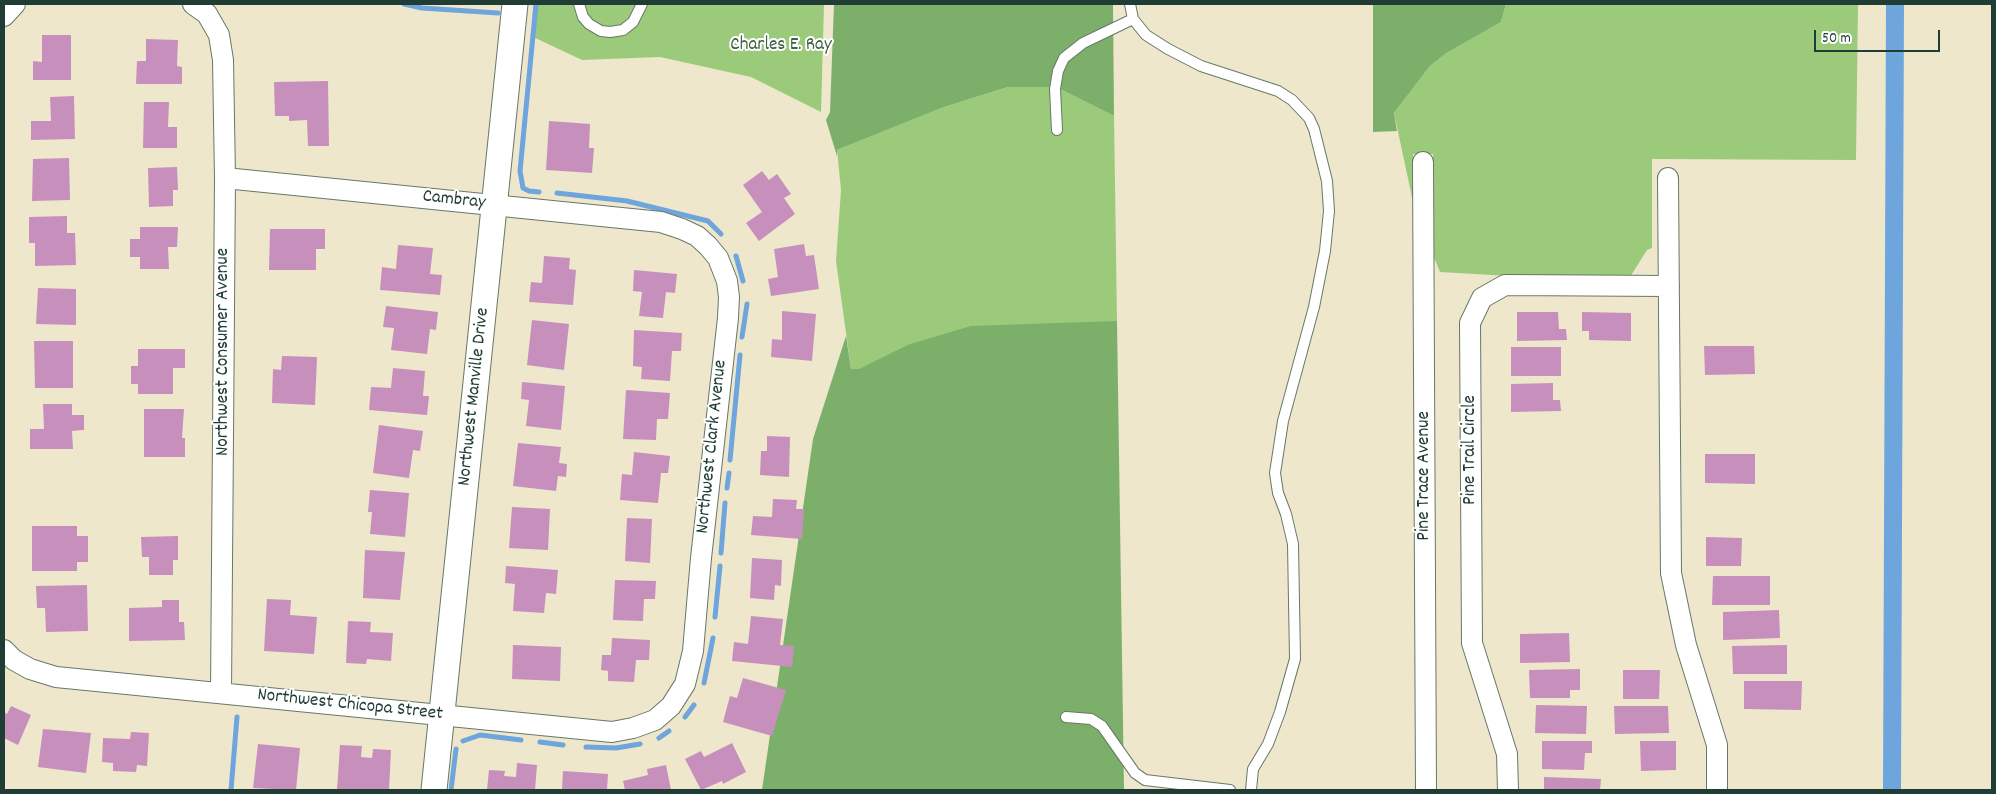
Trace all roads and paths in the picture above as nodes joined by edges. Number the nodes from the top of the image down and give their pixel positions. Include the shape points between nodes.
1 (15, 4) edge
2 (515, 4) edge
3 (579, 4) edge
4 (642, 4) edge
5 (1130, 4) edge
6 (200, 9) edge
7 (4, 16) edge
8 (1133, 19) junction
9 (1057, 130) dead end
10 (1423, 162) dead end
11 (226, 178) junction
12 (1668, 178) dead end
13 (496, 205) junction
14 (682, 228) joint
15 (1669, 286) junction
16 (4, 650) edge
17 (685, 684) joint
18 (221, 693) junction
19 (441, 716) junction
20 (1066, 717) dead end
21 (434, 790) edge
22 (1230, 790) edge
23 (1251, 790) edge
24 (1426, 790) edge
25 (1508, 790) edge
26 (1717, 790) edge

1 - 7 street
2 - 13 street, Northwest Manville Drive
3 - 4 lane via 589,24 610,32 623,30 633,22
5 - 8 lane
6 - 11 street, Northwest Consumer Avenue via 219,35 223,60
8 - 9 lane via 1083,43 1064,58 1055,89
8 - 23 lane via 1146,35 1201,66 1278,90 1292,100 1309,118 1314,129 1327,181 1329,211 1325,251 1314,307 1283,421 1275,473 1293,544 1295,659 1268,744 1253,769
10 - 24 street, Pine Trace Avenue
11 - 13 street, Cambray
11 - 18 street, Northwest Consumer Avenue
12 - 15 street
13 - 14 street, Cambray via 661,222
13 - 19 street, Northwest Manville Drive
14 - 17 street, Northwest Clark Avenue via 697,236 718,258 729,297 693,651
15 - 25 street, Pine Trail Circle via 1505,285 1482,298 1470,323 1472,643 1507,754
15 - 26 street via 1670,573 1686,645 1717,745
16 - 18 street, Northwest Chicopa Street via 30,669 56,677
17 - 19 street, Northwest Chicopa Street via 679,697 663,714 622,731 576,730
18 - 19 street, Northwest Chicopa Street
19 - 21 street, Northwest Manville Drive
20 - 22 lane via 1090,719 1102,726 1135,774 1145,780

